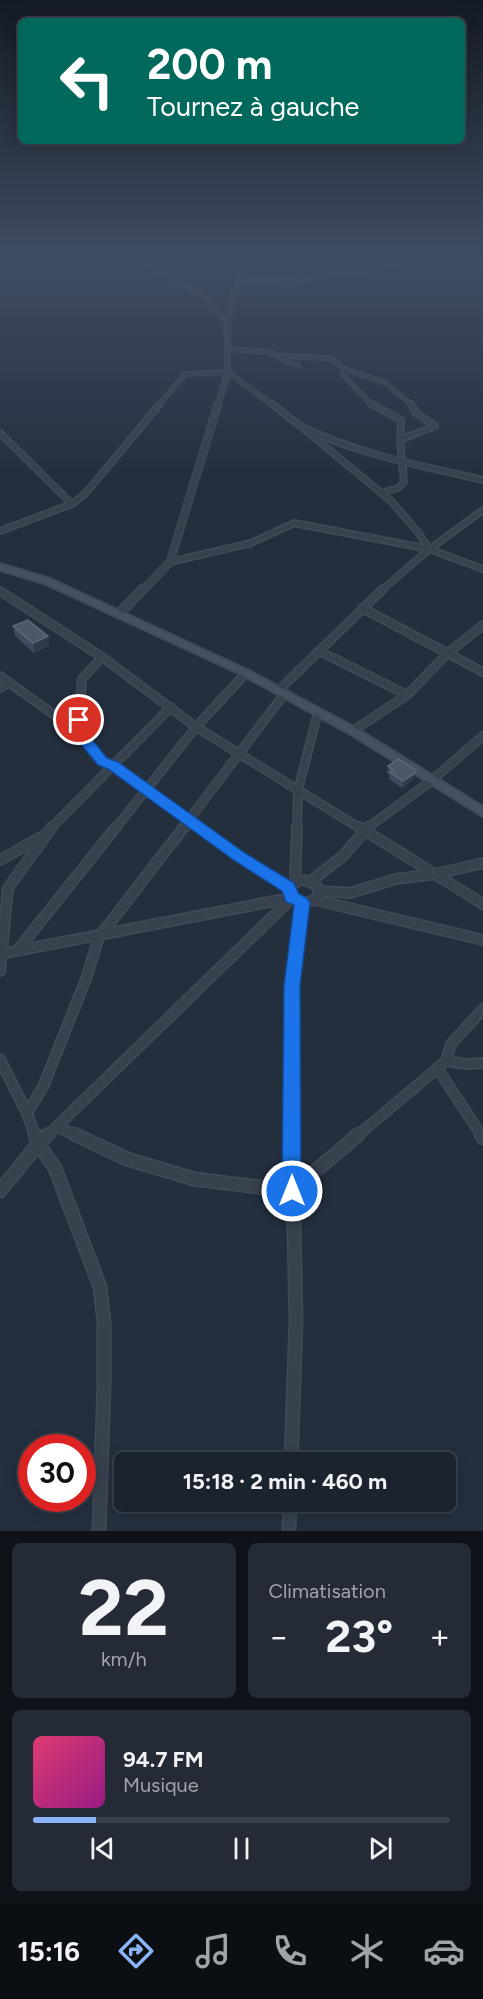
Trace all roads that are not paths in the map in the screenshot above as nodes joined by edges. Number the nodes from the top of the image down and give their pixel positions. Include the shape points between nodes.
1 (227, 333) edge
2 (227, 350) junction
3 (279, 356) junction
4 (298, 366) dead end
5 (228, 372) junction
6 (343, 375) dead end
7 (304, 428) junction
8 (0, 433) edge
9 (400, 440) junction
10 (400, 460) junction
11 (483, 480) edge
12 (384, 492) junction
13 (72, 504) junction
14 (483, 510) edge
15 (0, 531) edge
16 (429, 549) junction
17 (170, 562) junction
18 (0, 567) edge
19 (483, 569) edge
20 (0, 591) edge
21 (362, 608) junction
22 (120, 614) junction
23 (483, 625) edge
24 (318, 651) junction
25 (448, 653) junction
26 (102, 657) junction
27 (483, 672) edge
28 (246, 673) junction
29 (0, 676) edge
30 (9, 682) junction
31 (0, 688) edge
32 (282, 692) junction
33 (407, 695) junction
34 (171, 707) junction
35 (318, 712) junction
36 (196, 727) junction
37 (352, 731) junction
38 (78, 732) junction
39 (482, 739) edge
40 (241, 753) junction
41 (113, 765) junction
42 (431, 781) junction
43 (147, 790) junction
44 (298, 790) junction
45 (482, 811) edge
46 (188, 819) junction
47 (365, 830) junction
48 (44, 835) junction
49 (0, 860) edge
50 (483, 864) edge
51 (435, 874) junction
52 (311, 881) junction
53 (292, 884) junction
54 (320, 891) junction
55 (297, 900) junction
56 (315, 900) junction
57 (483, 904) edge
58 (99, 937) junction
59 (483, 940) edge
60 (17, 951) junction
61 (0, 954) edge
62 (0, 971) edge
63 (483, 1009) edge
64 (0, 1059) edge
65 (483, 1063) edge
66 (441, 1064) junction
67 (27, 1113) junction
68 (58, 1127) junction
69 (483, 1138) edge
70 (38, 1144) junction
71 (0, 1191) edge
72 (292, 1191) junction
73 (291, 1452) edge
74 (290, 1512) edge
75 (99, 1531) edge
76 (289, 1531) edge

1 - 2 street
2 - 3 street via 254,350
2 - 5 street
3 - 4 street
3 - 9 street via 327,357 342,368 386,383 435,426
5 - 7 street
5 - 13 street via 185,374 95,484
5 - 17 street
6 - 9 street via 373,406 401,420
7 - 10 street via 369,454
7 - 12 street
8 - 13 street
9 - 10 street
10 - 11 street
10 - 12 street via 404,482
12 - 16 street via 417,528
13 - 15 street
14 - 16 street
16 - 17 street via 294,523 251,543
16 - 19 street
16 - 21 street
17 - 22 street
18 - 22 main road via 48,581
20 - 26 street
21 - 24 street
21 - 25 street
22 - 28 main road
23 - 25 street
24 - 32 street
24 - 33 street
25 - 27 street
25 - 33 street
26 - 34 street
26 - 38 street via 82,679
28 - 32 main road
28 - 36 street
29 - 30 street
30 - 31 street
30 - 38 street
32 - 35 main road
32 - 40 street
33 - 37 street
34 - 36 street
34 - 41 street
35 - 37 main road
35 - 44 street
36 - 40 street
36 - 43 street
37 - 42 main road
38 - 41 street via 103,762
39 - 42 street
40 - 44 street
40 - 46 street
41 - 43 street
41 - 48 street
42 - 45 main road
42 - 47 street
43 - 46 street
43 - 60 street
44 - 47 street
44 - 53 street
46 - 53 street via 240,857
46 - 58 street
47 - 51 street
47 - 52 street via 343,856
48 - 49 street
48 - 61 street via 8,888
50 - 51 street
51 - 54 street via 396,879 350,893
51 - 57 street
52 - 53 street
52 - 54 street
53 - 55 street
54 - 56 street
55 - 56 street
55 - 58 street
55 - 68 street
55 - 72 street via 292,986
56 - 59 street
58 - 60 street
58 - 67 street via 43,1087
60 - 61 street
61 - 62 street
63 - 66 street via 451,1044
64 - 67 street
65 - 66 street
66 - 69 street
66 - 72 street
67 - 70 street
68 - 70 street
68 - 72 street via 127,1159 194,1179
70 - 71 street
70 - 75 street via 56,1168 100,1287 104,1385
72 - 73 street via 296,1321
74 - 76 street

